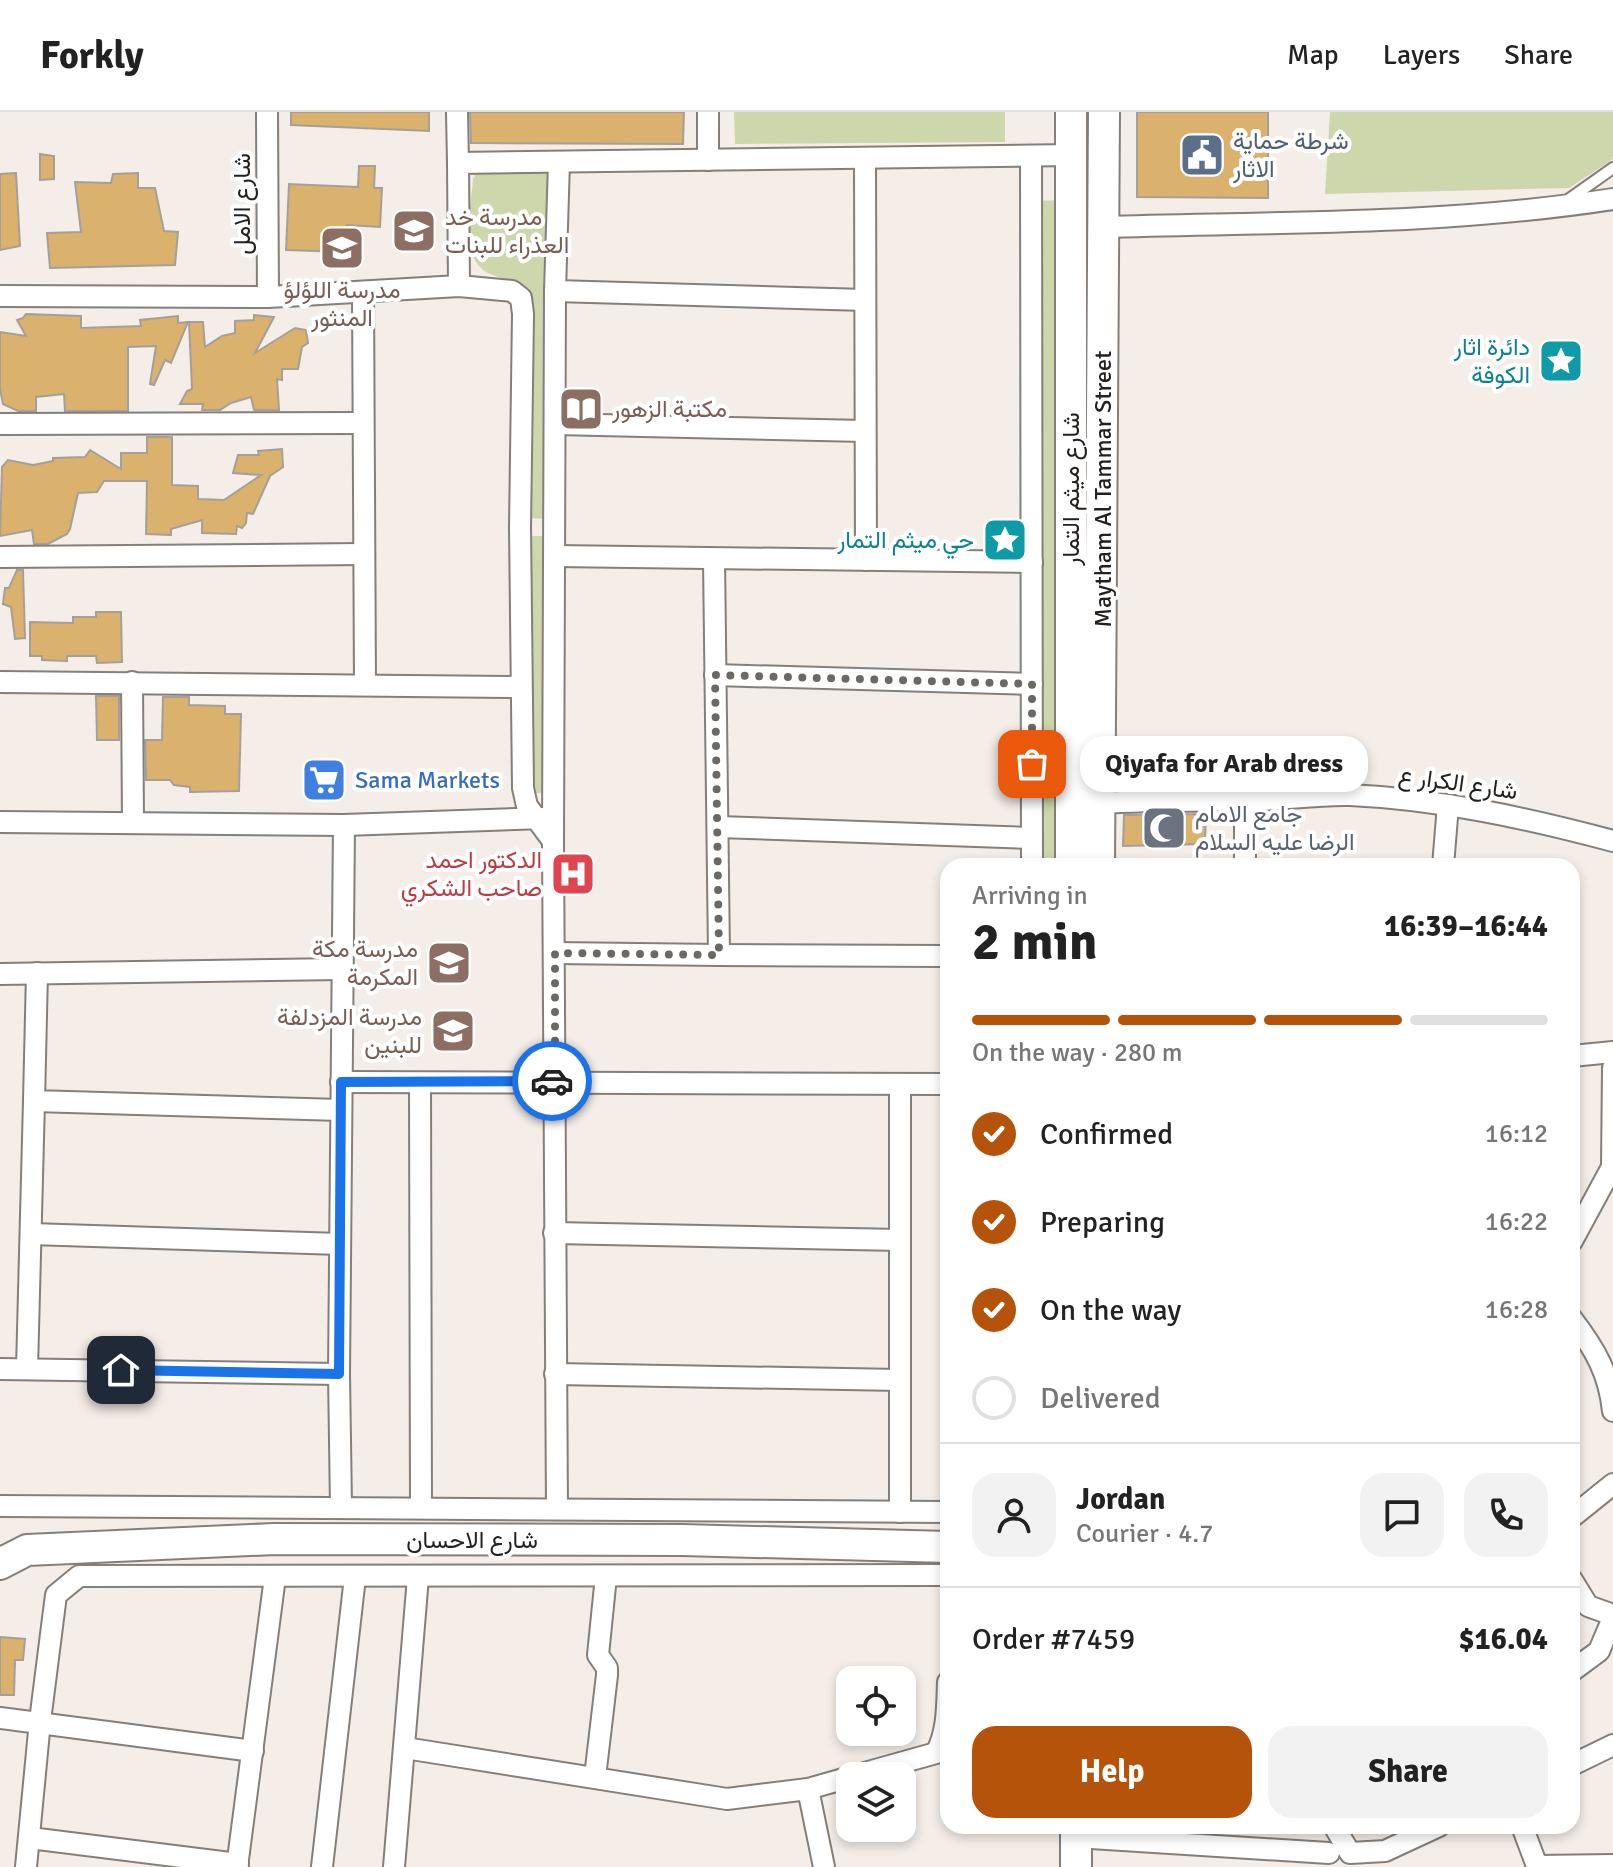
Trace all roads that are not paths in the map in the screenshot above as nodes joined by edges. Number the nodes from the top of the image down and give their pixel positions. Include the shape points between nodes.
1 (267, 112) edge
2 (457, 112) edge
3 (708, 112) edge
4 (1071, 112) edge
5 (1104, 112) edge
6 (1071, 155) junction
7 (1031, 156) junction
8 (865, 158) junction
9 (708, 160) junction
10 (559, 162) junction
11 (458, 163) junction
12 (1613, 168) edge
13 (1613, 199) edge
14 (1557, 207) junction
15 (1104, 227) junction
16 (459, 286) junction
17 (555, 291) junction
18 (363, 293) junction
19 (0, 296) edge
20 (268, 297) junction
21 (865, 300) junction
22 (363, 423) junction
23 (0, 424) edge
24 (555, 424) junction
25 (865, 431) junction
26 (520, 527) junction
27 (555, 528) junction
28 (364, 554) junction
29 (555, 556) junction
30 (0, 557) edge
31 (714, 559) junction
32 (866, 560) junction
33 (1032, 562) junction
34 (715, 675) junction
35 (0, 682) edge
36 (132, 682) junction
37 (365, 684) junction
38 (1032, 684) junction
39 (521, 687) junction
40 (1245, 800) junction
41 (1101, 803) junction
42 (1448, 805) junction
43 (544, 818) junction
44 (0, 822) edge
45 (133, 822) junction
46 (344, 825) junction
47 (718, 827) junction
48 (1032, 838) junction
49 (1613, 841) edge
50 (1032, 858) edge
51 (1071, 858) edge
52 (1099, 858) edge
53 (1245, 858) edge
54 (1444, 858) edge
55 (555, 953) junction
56 (719, 955) junction
57 (940, 956) edge
58 (342, 969) junction
59 (37, 973) junction
60 (0, 974) edge
61 (1613, 1052) edge
62 (1580, 1055) edge
63 (1613, 1068) edge
64 (555, 1081) junction
65 (341, 1082) junction
66 (420, 1084) junction
67 (900, 1084) junction
68 (940, 1084) edge
69 (34, 1101) junction
70 (341, 1110) junction
71 (1613, 1169) edge
72 (1580, 1227) edge
73 (554, 1233) junction
74 (31, 1234) junction
75 (900, 1240) junction
76 (340, 1244) junction
77 (1580, 1329) edge
78 (0, 1369) edge
79 (27, 1369) junction
80 (339, 1374) junction
81 (555, 1374) junction
82 (900, 1380) junction
83 (1613, 1411) edge
84 (1611, 1480) edge
85 (0, 1506) edge
86 (341, 1507) junction
87 (421, 1508) junction
88 (557, 1509) junction
89 (1580, 1509) edge
90 (900, 1512) junction
91 (940, 1512) edge
92 (940, 1547) edge
93 (0, 1564) edge
94 (940, 1575) edge
95 (606, 1576) junction
96 (275, 1577) junction
97 (355, 1577) junction
98 (418, 1577) junction
99 (1580, 1593) edge
100 (1613, 1617) edge
101 (1580, 1665) edge
102 (0, 1718) edge
103 (40, 1721) junction
104 (1613, 1745) edge
105 (940, 1747) edge
106 (405, 1748) junction
107 (253, 1751) junction
108 (1580, 1761) edge
109 (904, 1762) edge
110 (595, 1777) junction
111 (836, 1781) edge
112 (808, 1789) junction
113 (1332, 1834) edge
114 (1338, 1834) edge
115 (1422, 1834) edge
116 (1525, 1834) edge
117 (30, 1838) junction
118 (1076, 1843) edge
119 (1328, 1860) edge
120 (1613, 1865) edge
121 (238, 1866) edge
122 (26, 1867) edge
123 (322, 1867) edge
124 (394, 1867) edge
125 (824, 1867) edge

1 - 20 street, شارع الامل
2 - 11 street
3 - 9 street
4 - 6 street, شارع ميثم التمار
5 - 15 street, Maytham Al Tammar Street
6 - 7 street
6 - 51 street, شارع ميثم التمار
7 - 8 street
7 - 33 street
8 - 9 street
8 - 21 street
9 - 10 street
10 - 11 street
10 - 17 street
11 - 16 street
12 - 14 lane
13 - 14 street
14 - 15 street via 1467,216
15 - 41 street, Maytham Al Tammar Street
16 - 18 street
16 - 26 street via 507,289 521,298
17 - 21 street
17 - 24 street
18 - 20 street
18 - 22 street
19 - 20 street
21 - 25 street
22 - 23 street
22 - 28 street
24 - 25 street
24 - 27 street
25 - 32 street
26 - 27 street
26 - 39 street
27 - 29 street
28 - 30 street
28 - 37 street
29 - 31 street
29 - 43 street
31 - 32 street
31 - 34 street
32 - 33 street
33 - 38 street
34 - 38 street
34 - 47 street
35 - 36 street
36 - 37 street
36 - 45 street
37 - 39 street
38 - 48 street
39 - 43 street via 523,788 527,806
40 - 41 street, شارع الكرار ع
40 - 42 street, شارع الكرار ع via 1349,795
40 - 53 street
41 - 52 street, Maytham Al Tammar Street
42 - 49 street, شارع الكرار ع
42 - 54 street
43 - 46 street
43 - 55 street via 553,841
44 - 45 street
45 - 46 street
46 - 58 street
47 - 48 street
47 - 56 street
48 - 50 street
55 - 56 street
55 - 64 street
56 - 57 street
58 - 59 street
58 - 65 street
59 - 60 street
59 - 69 street
61 - 62 street
63 - 71 street
64 - 66 street
64 - 67 street
64 - 73 street
65 - 66 street
65 - 70 street
66 - 87 street
67 - 68 street
67 - 75 street
69 - 70 street
69 - 74 street
70 - 76 street
71 - 72 street
73 - 75 street
73 - 81 street
74 - 76 street
74 - 79 street
75 - 82 street
76 - 80 street
77 - 83 street via 1596,1350
78 - 79 street
79 - 80 street
80 - 86 street
81 - 82 street
81 - 88 street
82 - 90 street
84 - 89 street
85 - 86 street
86 - 87 street
87 - 88 street
88 - 90 street
90 - 91 street
92 - 93 street, شارع الاحسان via 274,1539 27,1550
94 - 95 street
95 - 98 street
95 - 110 street via 598,1655 607,1675
96 - 97 street
96 - 103 street via 79,1576 56,1595
96 - 107 street
97 - 98 street
97 - 123 street
98 - 106 street
99 - 100 street via 1588,1606
100 - 101 street via 1599,1651
102 - 103 street
103 - 107 street
103 - 117 street
104 - 108 street
105 - 109 street
106 - 110 street
106 - 124 street
107 - 121 street
110 - 112 street via 727,1799
111 - 112 street
112 - 125 street
113 - 119 street
114 - 115 street via 1350,1853 1385,1851
116 - 120 street via 1537,1866
117 - 121 street
117 - 122 street
118 - 119 street

